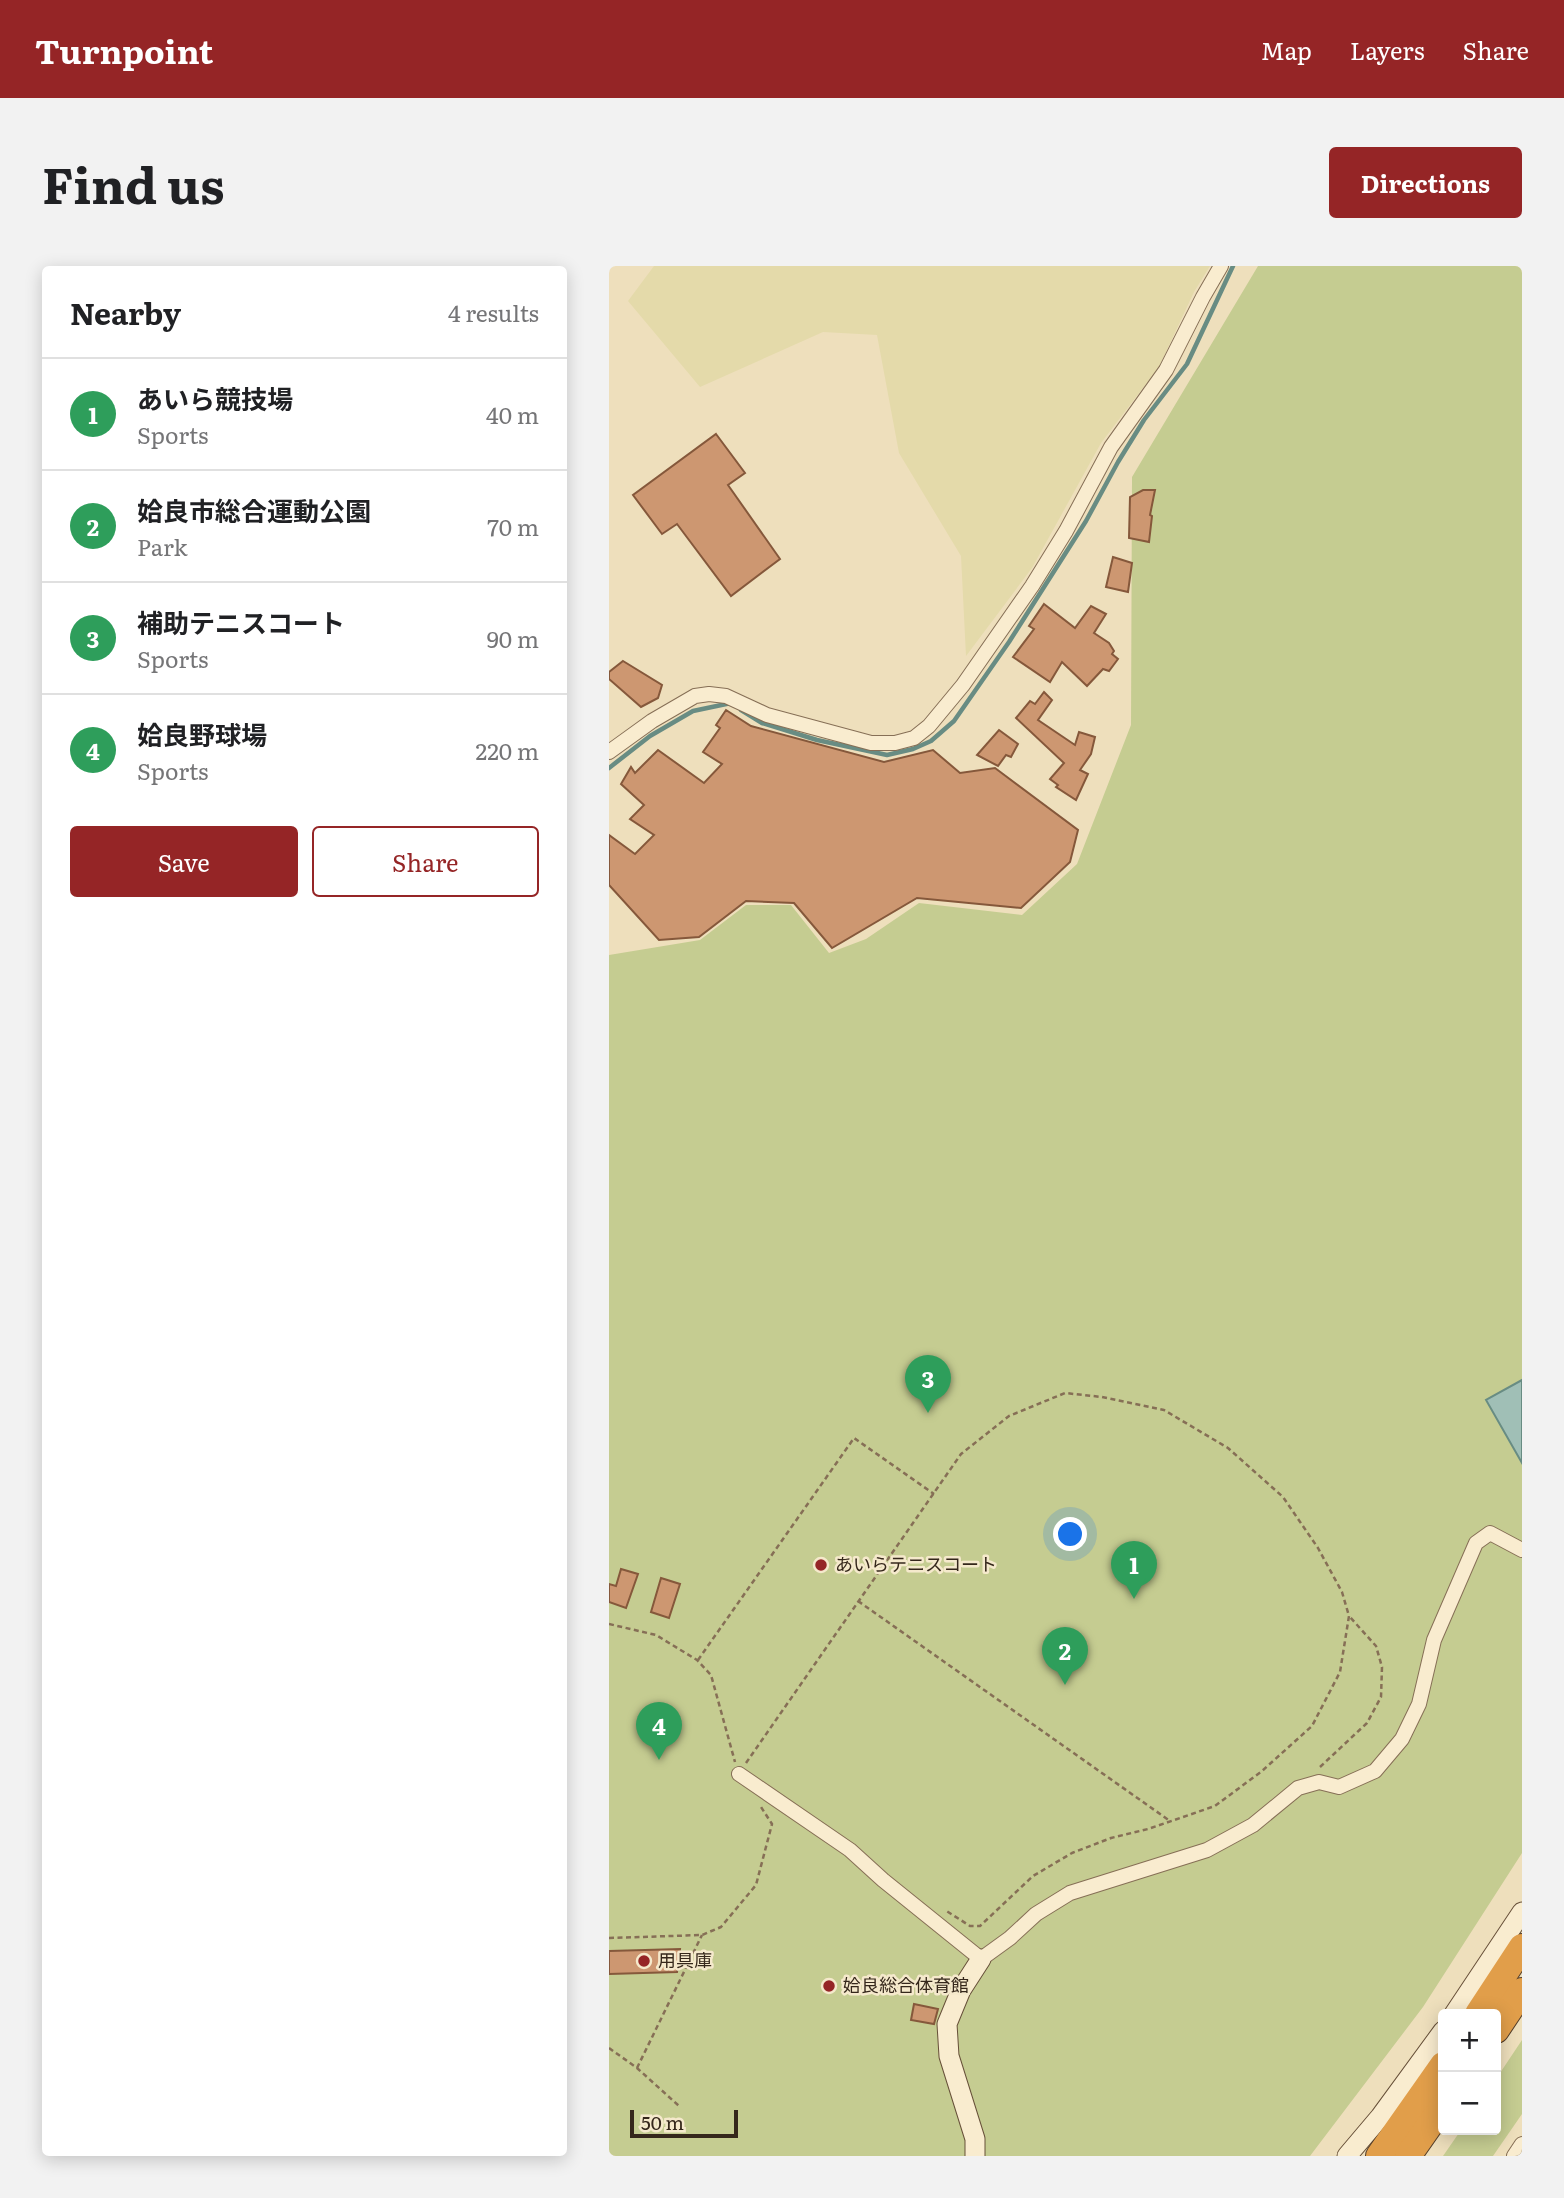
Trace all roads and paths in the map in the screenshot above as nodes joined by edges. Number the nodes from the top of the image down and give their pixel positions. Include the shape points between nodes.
1 (1221, 266) edge
2 (609, 752) edge
3 (934, 1494) junction
4 (1522, 1550) edge
5 (858, 1601) junction
6 (1349, 1616) junction
7 (609, 1624) edge
8 (697, 1660) junction
9 (739, 1774) junction
10 (1298, 1788) junction
11 (759, 1804) dead end
12 (1170, 1821) junction
13 (937, 1905) dead end
14 (1522, 1912) edge
15 (702, 1935) junction
16 (609, 1938) edge
17 (1522, 1947) edge
18 (981, 1959) junction
19 (1522, 1991) edge
20 (1457, 2009) edge
21 (1481, 2009) edge
22 (1501, 2022) edge
23 (1438, 2038) edge
24 (609, 2048) edge
25 (636, 2068) junction
26 (1439, 2072) edge
27 (678, 2106) dead end
28 (1438, 2113) edge
29 (1522, 2144) edge
30 (975, 2156) edge
31 (1347, 2156) edge
32 (1379, 2156) edge
33 (1408, 2156) edge
34 (1514, 2156) edge

1 - 2 street via 1166,370 1111,447 1032,586 963,685 914,738 871,743 709,694 673,708
3 - 5 path
3 - 6 path via 961,1454 1009,1416 1065,1393 1164,1410 1228,1448 1283,1497 1318,1548 1342,1592
3 - 8 path via 854,1438
4 - 10 street via 1490,1533 1476,1543 1434,1640 1419,1704 1402,1739 1375,1771 1339,1787 1319,1782
5 - 9 path
5 - 12 path
6 - 10 path via 1375,1646 1381,1667 1381,1697 1367,1723
6 - 12 path via 1340,1672 1312,1726 1215,1806
7 - 8 path via 656,1635
8 - 9 path via 711,1675
9 - 18 street via 850,1850
10 - 18 street via 1254,1825 1207,1850 1070,1893
11 - 15 path via 772,1824 756,1885 720,1927
12 - 13 path via 1072,1853 1033,1876 980,1926 970,1926
14 - 20 street
15 - 16 path
15 - 25 path
17 - 21 highway
18 - 30 street via 947,2024 949,2056 975,2139
19 - 22 highway
23 - 31 street
24 - 25 path
25 - 27 path
26 - 32 highway
28 - 33 highway
29 - 34 street

